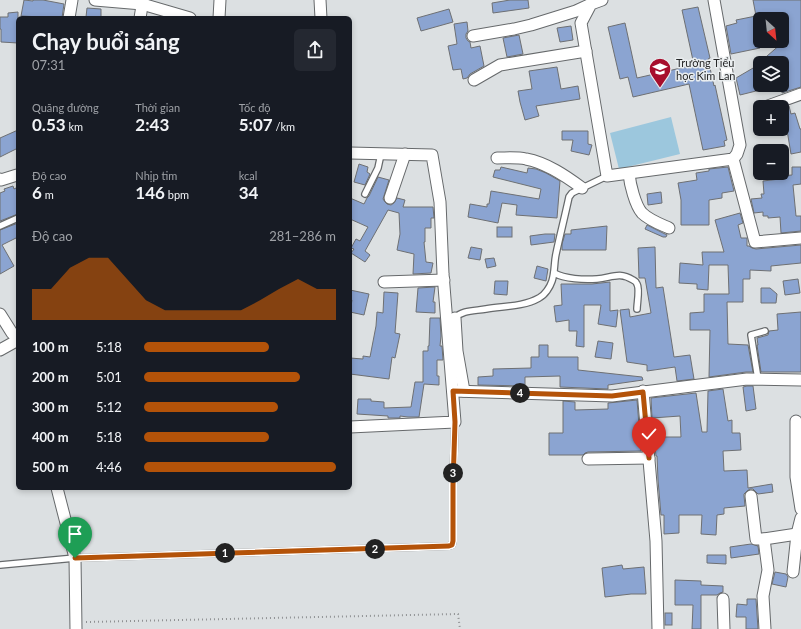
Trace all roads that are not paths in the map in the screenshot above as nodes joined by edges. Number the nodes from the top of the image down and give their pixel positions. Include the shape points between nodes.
1 (72, 0) edge
2 (95, 0) edge
3 (220, 0) edge
4 (320, 0) edge
5 (602, 0) edge
6 (714, 0) edge
7 (143, 2) edge
8 (591, 4) junction
9 (69, 16) edge
10 (140, 16) edge
11 (184, 16) edge
12 (219, 16) edge
13 (321, 16) edge
14 (473, 36) dead end
15 (586, 51) junction
16 (474, 80) dead end
17 (801, 94) edge
18 (784, 100) edge
19 (352, 153) edge
20 (381, 154) junction
21 (405, 154) junction
22 (497, 158) dead end
23 (733, 160) junction
24 (629, 174) junction
25 (16, 175) edge
26 (607, 176) junction
27 (0, 179) edge
28 (582, 188) junction
29 (365, 194) dead end
30 (390, 198) dead end
31 (16, 219) edge
32 (0, 226) edge
33 (669, 228) dead end
34 (801, 238) edge
35 (554, 273) junction
36 (444, 280) junction
37 (384, 282) dead end
38 (637, 309) dead end
39 (0, 314) edge
40 (451, 317) junction
41 (765, 331) dead end
42 (16, 335) edge
43 (16, 337) edge
44 (0, 350) edge
45 (758, 379) junction
46 (801, 380) edge
47 (458, 391) junction
48 (643, 392) junction
49 (796, 421) dead end
50 (455, 422) junction
51 (352, 427) edge
52 (649, 458) junction
53 (588, 459) dead end
54 (58, 490) edge
55 (751, 496) dead end
56 (801, 509) edge
57 (801, 518) edge
58 (797, 534) junction
59 (764, 540) junction
60 (75, 558) junction
61 (0, 565) edge
62 (793, 572) dead end
63 (723, 599) dead end
64 (76, 626) edge
65 (658, 629) edge
66 (724, 629) edge
67 (764, 629) edge

1 - 9 street
2 - 7 street
3 - 12 street
4 - 13 street
5 - 8 street
6 - 23 street via 740,146
7 - 10 street
7 - 11 street
8 - 14 street via 531,25
8 - 15 street via 581,23
15 - 16 street via 500,66
15 - 26 street
17 - 18 street
19 - 20 street
20 - 21 street
20 - 29 lane via 378,168
21 - 30 street
21 - 36 street via 432,154 440,202
22 - 28 street via 526,159 541,163
23 - 24 street
23 - 34 street via 755,242
24 - 26 street
24 - 33 street via 630,184 641,212
25 - 27 street
26 - 28 lane
28 - 35 lane via 569,197
31 - 32 lane
35 - 38 lane via 560,277 576,279 597,280 619,275 629,278 638,286
35 - 40 lane via 548,290 536,300 471,310
36 - 37 street
36 - 40 street
39 - 42 street
40 - 47 street
41 - 45 lane via 751,335
43 - 44 street
45 - 46 street
45 - 48 street
47 - 48 street via 612,396
47 - 50 street
48 - 52 street
49 - 56 street via 796,477
50 - 51 street
50 - 60 lane via 452,545
52 - 53 street
52 - 65 street via 656,541
54 - 60 street
55 - 59 street via 756,539
57 - 58 street
58 - 59 street
58 - 62 street
59 - 67 street via 768,570 763,596
60 - 61 lane
60 - 64 street
63 - 66 street

